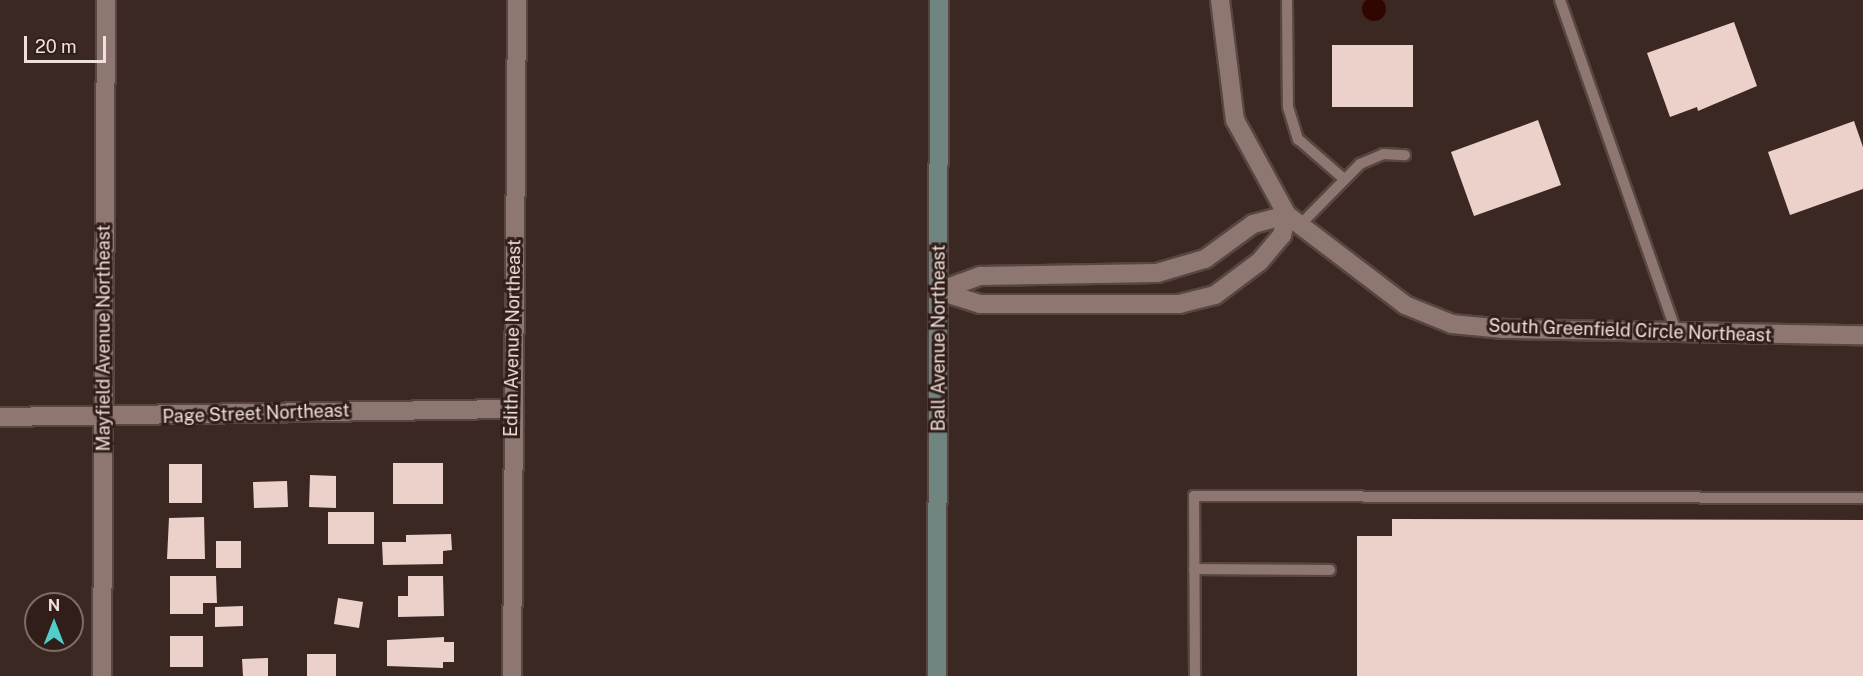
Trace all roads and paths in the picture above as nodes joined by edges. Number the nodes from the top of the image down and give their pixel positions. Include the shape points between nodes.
1 (106, 0) edge
2 (517, 0) edge
3 (939, 0) edge
4 (1220, 0) edge
5 (1287, 0) edge
6 (1560, 0) edge
7 (1405, 155) dead end
8 (1344, 178) junction
9 (1294, 220) junction
10 (939, 291) junction
11 (1677, 334) junction
12 (1863, 335) edge
13 (512, 409) junction
14 (0, 417) edge
15 (103, 418) junction
16 (1863, 498) edge
17 (1194, 569) junction
18 (1330, 570) dead end
19 (102, 676) edge
20 (512, 676) edge
21 (937, 676) edge
22 (1195, 676) edge

1 - 15 street, Mayfield Avenue Northeast
2 - 13 street, Edith Avenue Northeast
3 - 10 street, Ball Avenue Northeast
4 - 9 street via 1235,120
5 - 8 lane via 1288,107 1298,139
6 - 11 lane
7 - 8 lane via 1383,154
8 - 9 lane
9 - 10 street via 1253,224 1205,259 1157,273 980,276
9 - 10 street via 1259,262 1215,295 1180,304 980,304
9 - 11 street, South Greenfield Circle Northeast via 1405,305 1452,324
10 - 21 street, Ball Avenue Northeast
11 - 12 street, South Greenfield Circle Northeast
13 - 15 street, Page Street Northeast
13 - 20 street, Edith Avenue Northeast
14 - 15 street, Page Street Northeast
15 - 19 street, Mayfield Avenue Northeast
16 - 17 lane via 1194,496
17 - 18 lane
17 - 22 lane

